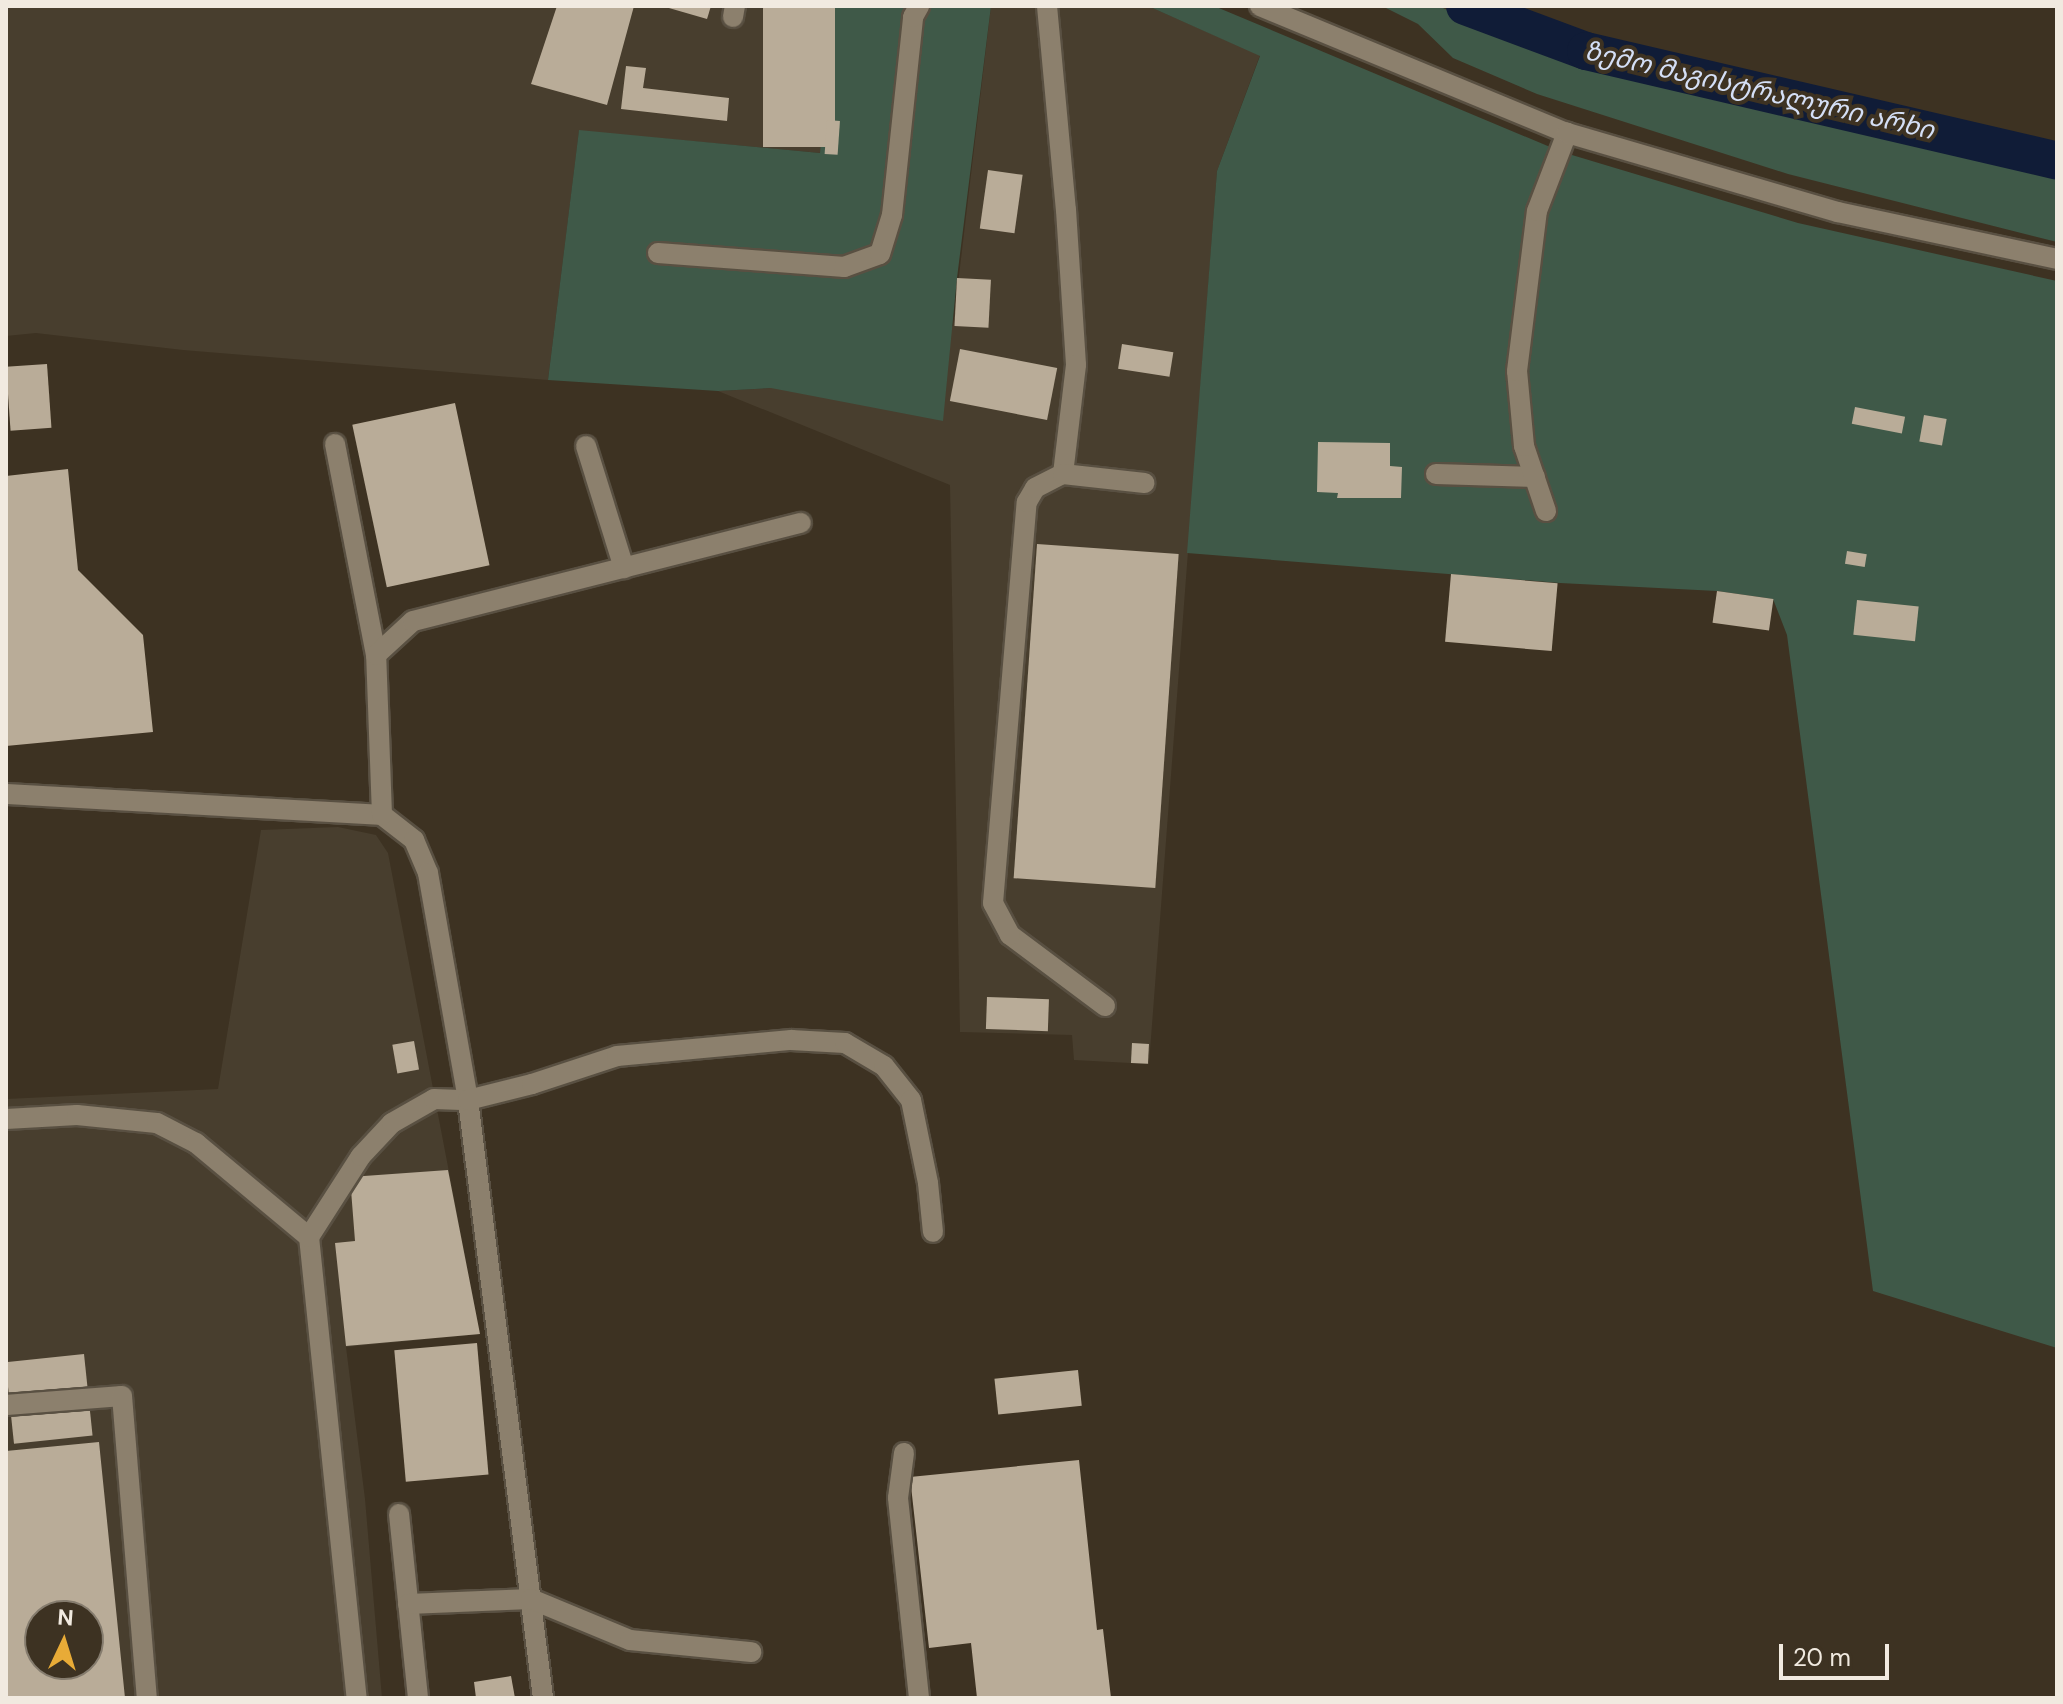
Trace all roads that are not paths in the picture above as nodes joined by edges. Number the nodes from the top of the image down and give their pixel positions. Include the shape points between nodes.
1 (919, 6) edge
2 (1047, 6) edge
3 (1260, 6) edge
4 (1567, 133) junction
5 (658, 253) dead end
6 (2057, 259) edge
7 (335, 444) dead end
8 (586, 446) dead end
9 (1063, 474) junction
10 (1436, 474) dead end
11 (1535, 477) junction
12 (1145, 483) dead end
13 (1546, 511) dead end
14 (801, 523) dead end
15 (624, 568) junction
16 (376, 655) junction
17 (6, 794) edge
18 (382, 815) junction
19 (1105, 1006) dead end
20 (468, 1100) junction
21 (6, 1119) edge
22 (933, 1232) dead end
23 (309, 1237) junction
24 (6, 1405) edge
25 (904, 1453) dead end
26 (399, 1514) dead end
27 (531, 1599) junction
28 (408, 1604) junction
29 (751, 1652) dead end
30 (147, 1698) edge
31 (357, 1698) edge
32 (418, 1698) edge
33 (543, 1698) edge
34 (919, 1698) edge

1 - 5 street via 913,17 892,215 880,254 844,267
2 - 9 street via 1076,365
3 - 4 street
4 - 6 street via 1838,212
4 - 11 street via 1537,211 1517,371 1524,446
7 - 16 street
8 - 15 street
9 - 12 street
9 - 19 street via 1035,488 1027,502 993,903 1010,935
10 - 11 street
11 - 13 street
14 - 15 street
15 - 16 street via 413,621
16 - 18 street
17 - 18 street
18 - 20 street via 414,840 428,873
20 - 22 street via 617,1056 791,1040 845,1043 884,1066 911,1100
20 - 23 street via 434,1099 392,1123 361,1156
20 - 27 street
21 - 23 street via 77,1115 157,1123 196,1143
23 - 31 street
24 - 30 street via 122,1396
25 - 34 street via 898,1498
26 - 28 street
27 - 28 street
27 - 29 street via 630,1640
27 - 33 street
28 - 32 street

